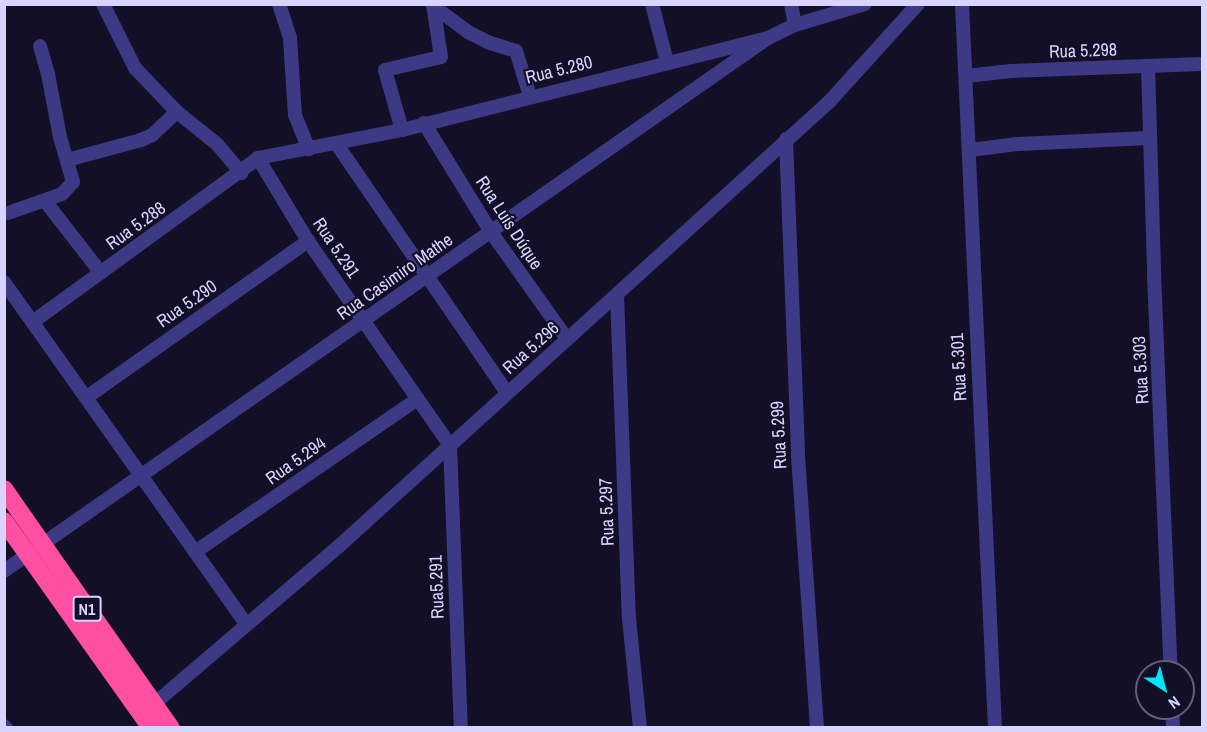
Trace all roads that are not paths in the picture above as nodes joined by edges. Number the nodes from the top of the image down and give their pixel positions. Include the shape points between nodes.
1 (103, 4) edge
2 (279, 4) edge
3 (652, 4) edge
4 (791, 4) edge
5 (865, 4) edge
6 (918, 4) edge
7 (962, 4) edge
8 (433, 5) edge
9 (835, 8) edge
10 (795, 25) junction
11 (768, 38) junction
12 (40, 46) dead end
13 (666, 62) junction
14 (1203, 64) edge
15 (1148, 66) junction
16 (966, 76) junction
17 (530, 96) junction
18 (177, 112) junction
19 (424, 123) junction
20 (402, 130) junction
21 (1149, 138) junction
22 (786, 140) junction
23 (336, 143) junction
24 (309, 148) junction
25 (970, 150) junction
26 (258, 158) junction
27 (67, 160) junction
28 (241, 172) junction
29 (45, 201) junction
30 (6, 211) edge
31 (491, 232) junction
32 (308, 241) junction
33 (101, 273) junction
34 (428, 275) junction
35 (4, 282) edge
36 (617, 295) junction
37 (34, 321) junction
38 (364, 321) junction
39 (567, 339) junction
40 (507, 393) junction
41 (87, 397) junction
42 (418, 399) junction
43 (450, 445) junction
44 (142, 477) junction
45 (4, 489) edge
46 (4, 521) edge
47 (36, 550) junction
48 (195, 552) junction
49 (4, 571) edge
50 (246, 624) junction
51 (1171, 660) edge
52 (154, 704) junction
53 (151, 728) edge
54 (171, 728) edge
55 (461, 728) edge
56 (640, 728) edge
57 (817, 728) edge
58 (995, 728) edge

1 - 18 street via 135,68
2 - 24 street via 290,38 295,115
3 - 13 street
4 - 10 street
5 - 9 street, Rua 5.280
6 - 22 street, Rua 5.296 via 829,102
7 - 16 street, Rua 5.301
8 - 17 street via 468,32 516,51
8 - 20 street via 441,57 385,70
9 - 10 street, Rua 5.280
10 - 11 street, Rua 5.280
11 - 13 street, Rua 5.280
11 - 31 street, Rua Casimiro Mathe
12 - 27 street
13 - 17 street, Rua 5.280
14 - 15 street, Rua 5.298
15 - 16 street, Rua 5.298
15 - 21 street, Rua 5.303
16 - 25 street, Rua 5.301
17 - 19 street, Rua 5.280
18 - 27 street via 141,140
18 - 28 street via 217,144
19 - 20 street, Rua 5.280
19 - 31 street, Rua Luís Dúque
20 - 23 street, Rua 5.280
21 - 25 street
21 - 51 street, Rua 5.303
22 - 36 street, Rua 5.296
22 - 57 street, Rua 5.299 via 798,456
23 - 24 street, Rua 5.280
23 - 34 street
24 - 26 street, Rua 5.280
25 - 58 street, Rua 5.301
26 - 28 street, Rua 5.288
26 - 32 street, Rua 5.291
27 - 29 street via 73,182 70,189
28 - 33 street, Rua 5.288
29 - 30 street
29 - 33 street
31 - 34 street, Rua Casimiro Mathe
31 - 39 street, Rua Luís Dúque
32 - 38 street, Rua 5.291
32 - 41 street, Rua 5.290
33 - 37 street, Rua 5.288
34 - 38 street, Rua Casimiro Mathe
34 - 40 street
35 - 37 street
36 - 39 street, Rua 5.296
36 - 56 street, Rua 5.297 via 629,618
37 - 41 street
38 - 42 street, Rua 5.291
38 - 44 street, Rua Casimiro Mathe
39 - 40 street, Rua 5.296
40 - 43 street, Rua 5.296
41 - 44 street
42 - 43 street, Rua 5.291
42 - 48 street, Rua 5.294
43 - 50 street, Rua 5.296
43 - 55 street, Rua5.291
44 - 47 street, Rua Casimiro Mathe
44 - 48 street
45 - 47 highway, N1
46 - 47 highway, N1
47 - 49 street, Rua Casimiro Mathe
47 - 52 highway, N1
47 - 53 highway, N1
48 - 50 street
50 - 52 street, Rua 5.296
52 - 54 highway, N1

